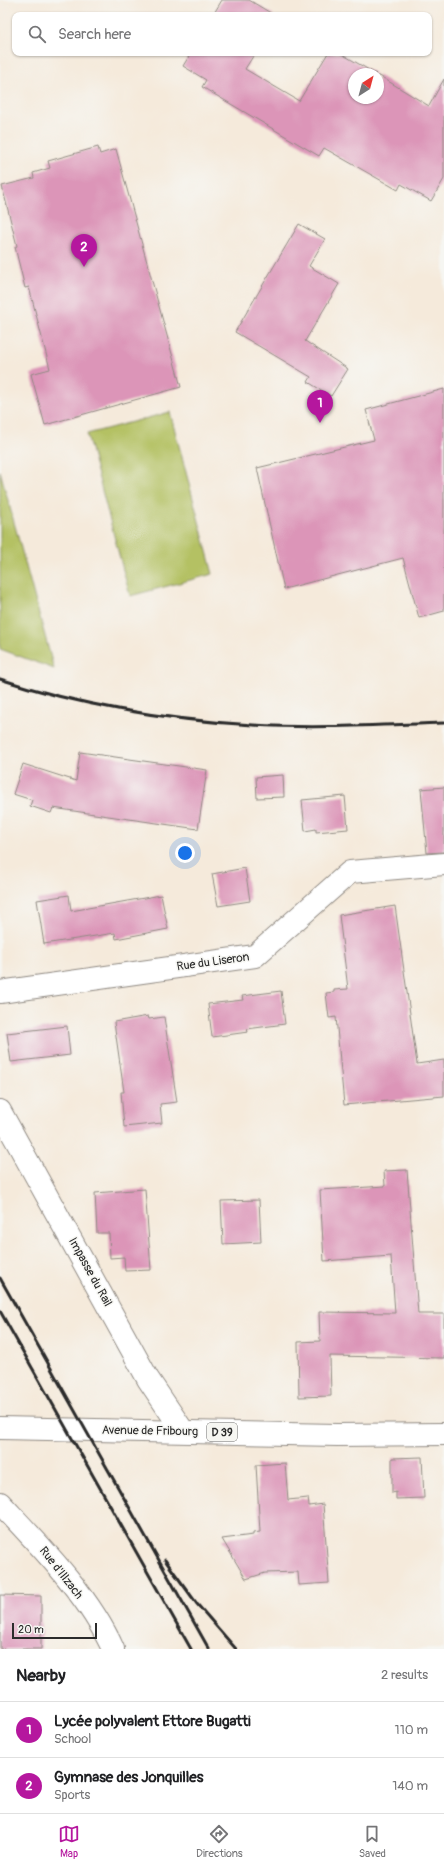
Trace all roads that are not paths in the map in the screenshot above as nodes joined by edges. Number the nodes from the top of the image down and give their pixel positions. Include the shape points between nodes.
1 (444, 864) edge
2 (0, 992) edge
3 (0, 1111) edge
4 (0, 1428) edge
5 (183, 1431) junction
6 (444, 1434) edge
7 (0, 1503) edge
8 (113, 1649) edge

1 - 2 street, Rue du Liseron via 350,872 255,956
3 - 5 street, Impasse du Rail via 148,1379
4 - 5 street, Avenue de Fribourg / D 39
5 - 6 street, Avenue de Fribourg / D 39 via 337,1435
7 - 8 street, Rue d'Illzach via 68,1578

